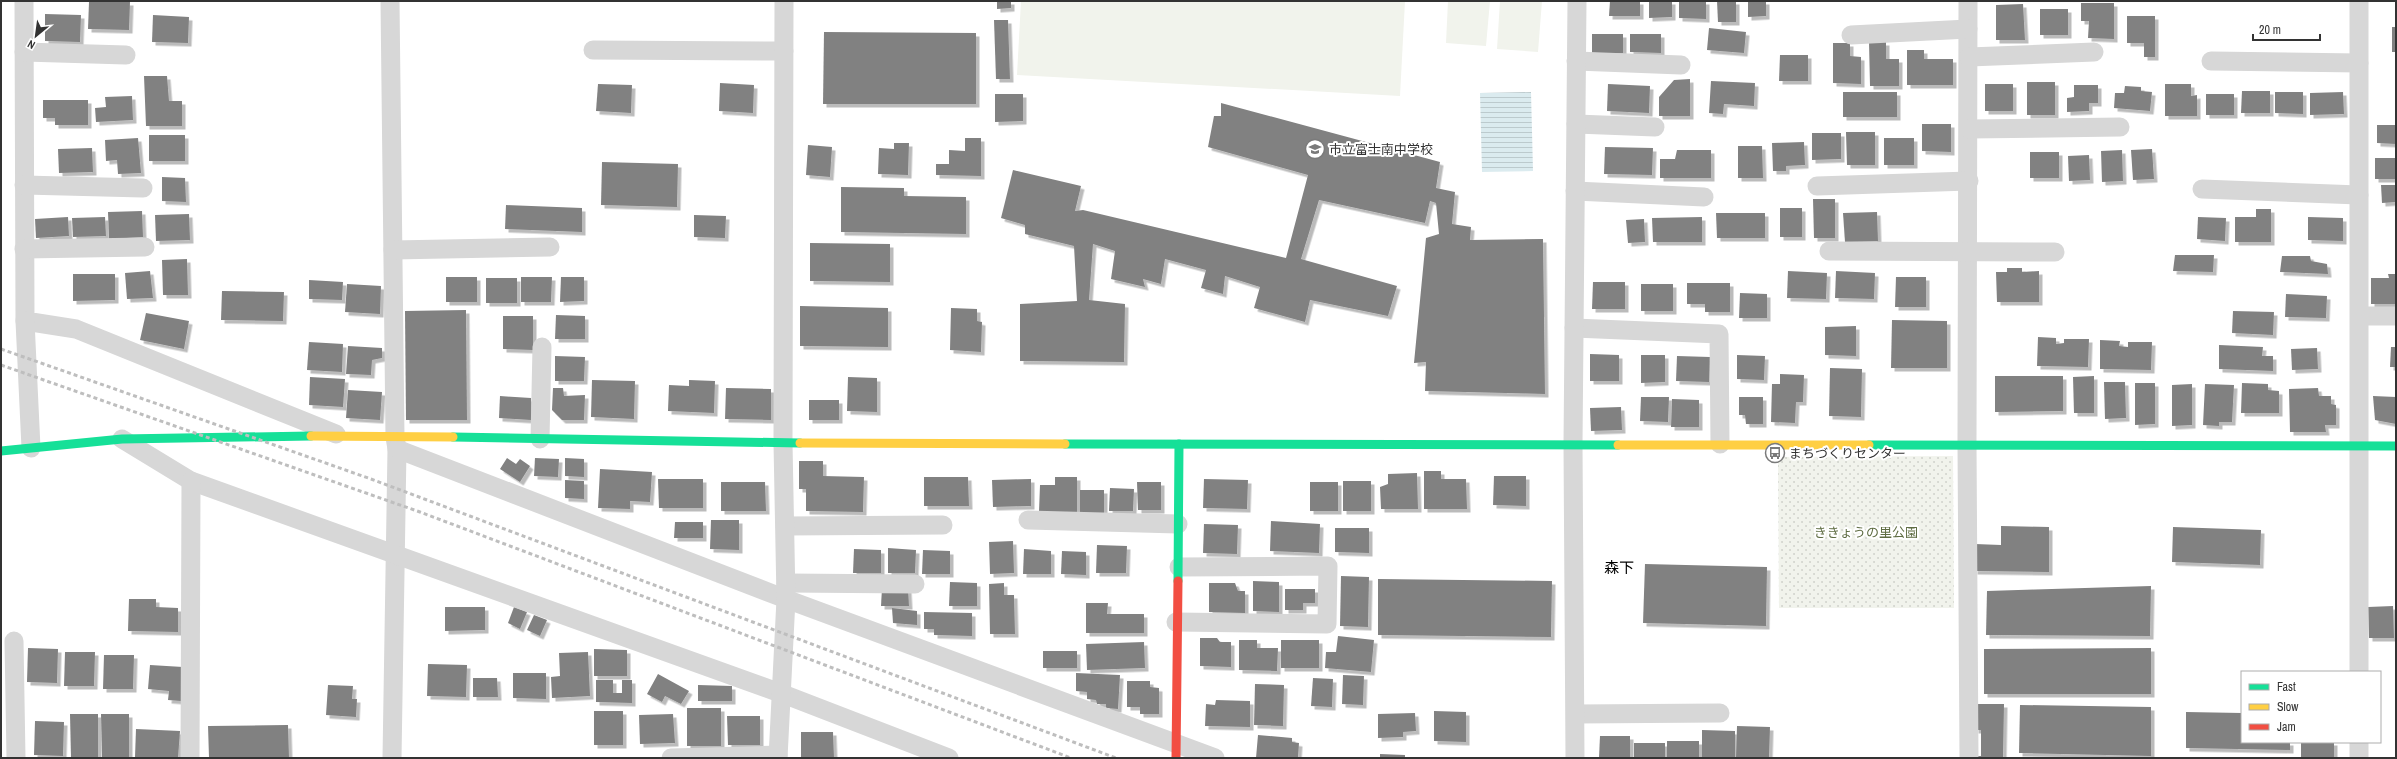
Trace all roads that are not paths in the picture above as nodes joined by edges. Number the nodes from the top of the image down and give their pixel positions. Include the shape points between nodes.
1 (24, 1) edge
2 (390, 1) edge
3 (784, 1) edge
4 (1577, 1) edge
5 (1968, 1) edge
6 (2359, 1) edge
7 (1968, 29) junction
8 (1851, 35) dead end
9 (594, 50) dead end
10 (784, 51) junction
11 (24, 52) junction
12 (2094, 52) dead end
13 (126, 55) dead end
14 (1969, 57) junction
15 (1576, 61) junction
16 (2211, 61) dead end
17 (2359, 63) junction
18 (1681, 65) dead end
19 (1576, 124) junction
20 (1655, 127) dead end
21 (2120, 127) dead end
22 (1969, 129) junction
23 (1969, 181) junction
24 (24, 185) junction
25 (1817, 186) dead end
26 (143, 188) dead end
27 (2202, 189) dead end
28 (1575, 191) junction
29 (2359, 195) junction
30 (1704, 196) dead end
31 (145, 247) dead end
32 (550, 247) dead end
33 (24, 249) junction
34 (393, 250) junction
35 (1829, 251) dead end
36 (1969, 252) junction
37 (2055, 252) dead end
38 (2360, 316) junction
39 (2396, 316) edge
40 (25, 321) junction
41 (1574, 328) junction
42 (542, 347) dead end
43 (340, 435) junction
44 (122, 439) junction
45 (540, 439) junction
46 (396, 443) junction
47 (783, 443) junction
48 (1179, 444) junction
49 (1573, 444) junction
50 (1720, 444) junction
51 (1967, 444) junction
52 (2359, 446) junction
53 (2396, 446) edge
54 (31, 448) junction
55 (5, 450) edge
56 (190, 481) junction
57 (1028, 520) dead end
58 (943, 524) dead end
59 (1178, 524) junction
60 (785, 526) junction
61 (394, 554) junction
62 (1179, 567) junction
63 (915, 584) dead end
64 (786, 591) junction
65 (1176, 622) junction
66 (14, 641) dead end
67 (2359, 671) edge
68 (783, 694) junction
69 (1720, 713) dead end
70 (1576, 714) junction
71 (2359, 743) edge
72 (1176, 750) edge
73 (778, 756) edge
74 (16, 758) edge
75 (190, 758) edge
76 (392, 758) edge
77 (671, 758) edge
78 (949, 758) edge
79 (1215, 758) edge
80 (1575, 758) edge
81 (1969, 758) edge
82 (2359, 758) edge

1 - 11 street
2 - 34 street
3 - 10 street
4 - 15 street
5 - 7 street
6 - 17 street
7 - 8 street
7 - 14 street
9 - 10 street
10 - 47 street
11 - 13 street
11 - 24 street
12 - 14 street
14 - 22 street
15 - 18 street
15 - 19 street
16 - 17 street
17 - 29 street
19 - 20 street
19 - 28 street
21 - 22 street
22 - 23 street
23 - 25 street
23 - 36 street
24 - 26 street
24 - 33 street
27 - 29 street
28 - 30 street
28 - 41 street
29 - 38 street
31 - 33 street
32 - 34 street
33 - 40 street
34 - 46 street
35 - 36 street
36 - 37 street
36 - 51 street
38 - 39 street
38 - 52 street
40 - 43 street via 76,330
40 - 54 street
41 - 49 street
41 - 50 street via 1720,334
42 - 45 street
43 - 44 street
43 - 46 street
44 - 54 street
44 - 56 street
45 - 46 street
45 - 47 street
46 - 61 street
46 - 64 street
47 - 48 street
47 - 60 street
48 - 49 street
48 - 59 street
49 - 50 street
49 - 70 street
50 - 51 street
51 - 52 street
51 - 81 street
52 - 53 street
52 - 67 street
54 - 55 street
56 - 61 street
56 - 75 street
57 - 59 street
58 - 60 street
59 - 62 street
60 - 64 street
61 - 68 street
61 - 76 street
62 - 65 street
62 - 65 street via 1328,566 1327,624
63 - 64 street
64 - 68 street
64 - 72 street
65 - 72 street
66 - 74 street
68 - 73 street
68 - 78 street
69 - 70 street
70 - 80 street
71 - 82 street
72 - 79 street
73 - 77 street

